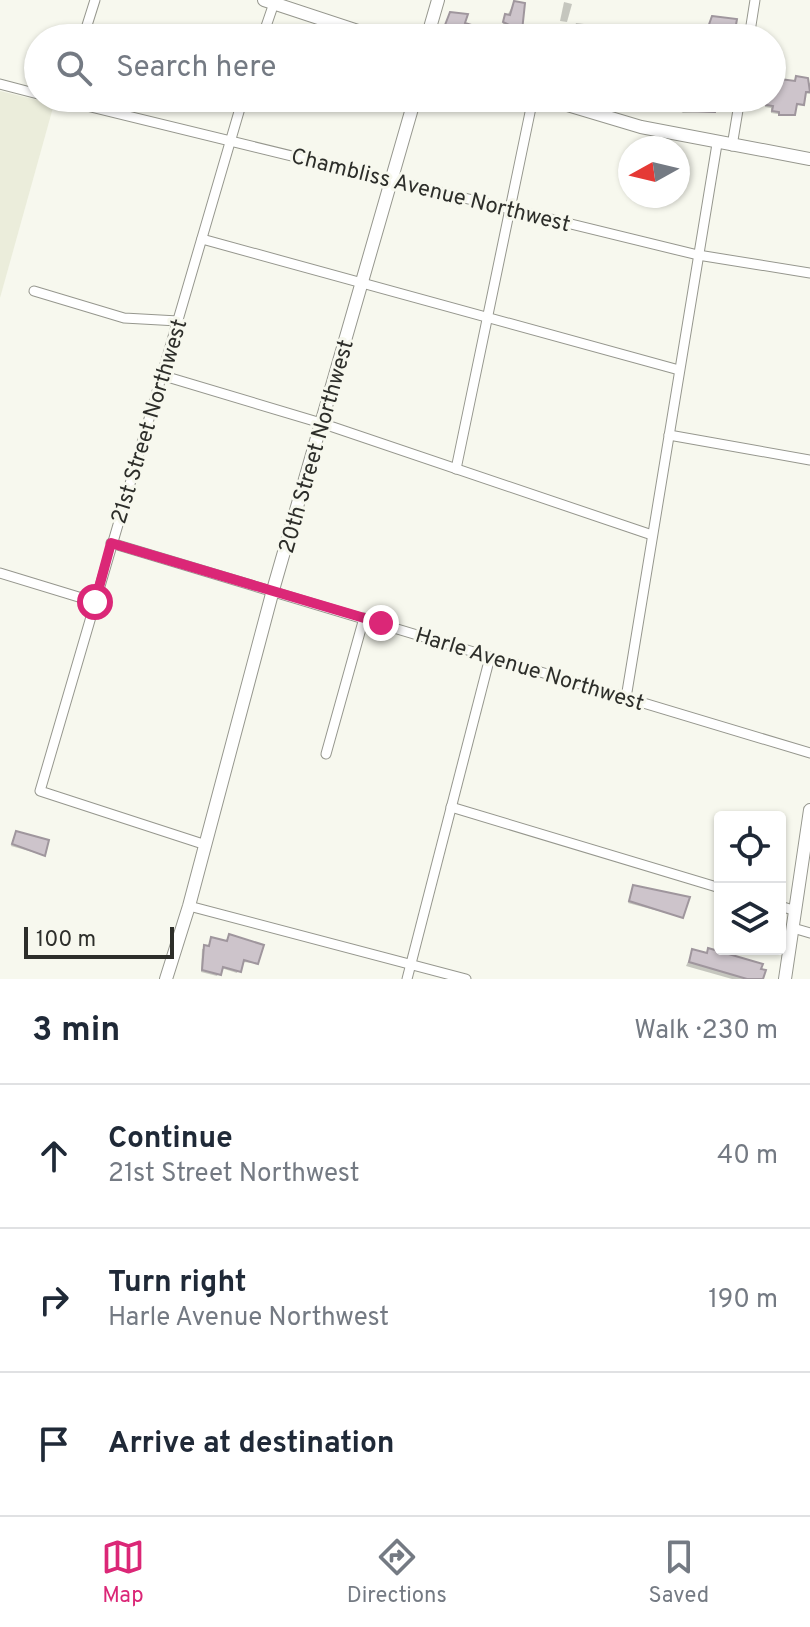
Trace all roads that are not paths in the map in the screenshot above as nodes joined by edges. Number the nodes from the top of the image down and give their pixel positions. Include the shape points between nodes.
1 (95, 0) edge
2 (438, 0) edge
3 (755, 0) edge
4 (276, 2) edge
5 (87, 24) edge
6 (267, 24) edge
7 (339, 24) edge
8 (431, 24) edge
9 (751, 24) edge
10 (0, 84) edge
11 (24, 90) edge
12 (117, 112) edge
13 (239, 112) edge
14 (411, 112) edge
15 (530, 112) edge
16 (597, 112) edge
17 (738, 112) edge
18 (230, 139) junction
19 (717, 144) junction
20 (732, 146) junction
21 (810, 159) edge
22 (393, 178) junction
23 (509, 210) junction
24 (202, 239) junction
25 (698, 255) junction
26 (810, 273) edge
27 (361, 285) junction
28 (34, 291) dead end
29 (488, 319) junction
30 (178, 321) junction
31 (679, 370) junction
32 (164, 376) junction
33 (321, 423) junction
34 (669, 435) junction
35 (810, 460) edge
36 (456, 469) junction
37 (652, 535) junction
38 (111, 543) junction
39 (0, 573) edge
40 (273, 590) junction
41 (95, 602) junction
42 (364, 618) junction
43 (490, 657) junction
44 (626, 698) junction
45 (810, 753) edge
46 (326, 754) dead end
47 (451, 807) junction
48 (810, 810) edge
49 (206, 845) junction
50 (714, 886) edge
51 (189, 906) junction
52 (786, 908) edge
53 (796, 911) junction
54 (793, 928) junction
55 (810, 933) edge
56 (411, 964) junction
57 (166, 979) edge
58 (407, 979) edge
59 (466, 979) edge
60 (785, 979) edge

1 - 5 street
2 - 8 street
3 - 9 street
4 - 6 street
4 - 7 street
10 - 11 street
12 - 18 street, Chambliss Avenue Northwest
13 - 18 street, 21st Street Northwest
14 - 22 street, 20th Street Northwest
15 - 23 street
16 - 19 street
17 - 20 street
18 - 22 street, Chambliss Avenue Northwest
18 - 24 street, 21st Street Northwest
19 - 20 street
19 - 25 street
20 - 21 street
22 - 23 street, Chambliss Avenue Northwest
22 - 27 street, 20th Street Northwest
23 - 25 street, Chambliss Avenue Northwest
23 - 29 street
24 - 27 street
24 - 30 street, 21st Street Northwest
25 - 26 street, Chambliss Avenue Northwest
25 - 31 street
27 - 29 street
27 - 33 street, 20th Street Northwest
28 - 30 street via 124,318
29 - 31 street
29 - 36 street
30 - 32 street, 21st Street Northwest
31 - 34 street
32 - 33 street
32 - 38 street, 21st Street Northwest
33 - 36 street
33 - 40 street, 20th Street Northwest
34 - 35 street
34 - 37 street
36 - 37 street
37 - 44 street
38 - 40 street, Harle Avenue Northwest
38 - 41 street, 21st Street Northwest
39 - 41 street
40 - 42 street, Harle Avenue Northwest
40 - 49 street, 20th Street Northwest
41 - 49 street, 21st Street Northwest via 40,791
42 - 43 street, Harle Avenue Northwest
42 - 46 street
43 - 44 street, Harle Avenue Northwest
43 - 47 street
44 - 45 street, Harle Avenue Northwest
47 - 50 street
47 - 56 street
48 - 53 street
49 - 51 street, 20th Street Northwest
51 - 56 street
51 - 57 street, 20th Street Northwest
52 - 53 street
53 - 54 street
54 - 55 street
54 - 60 street
56 - 58 street
56 - 59 street

